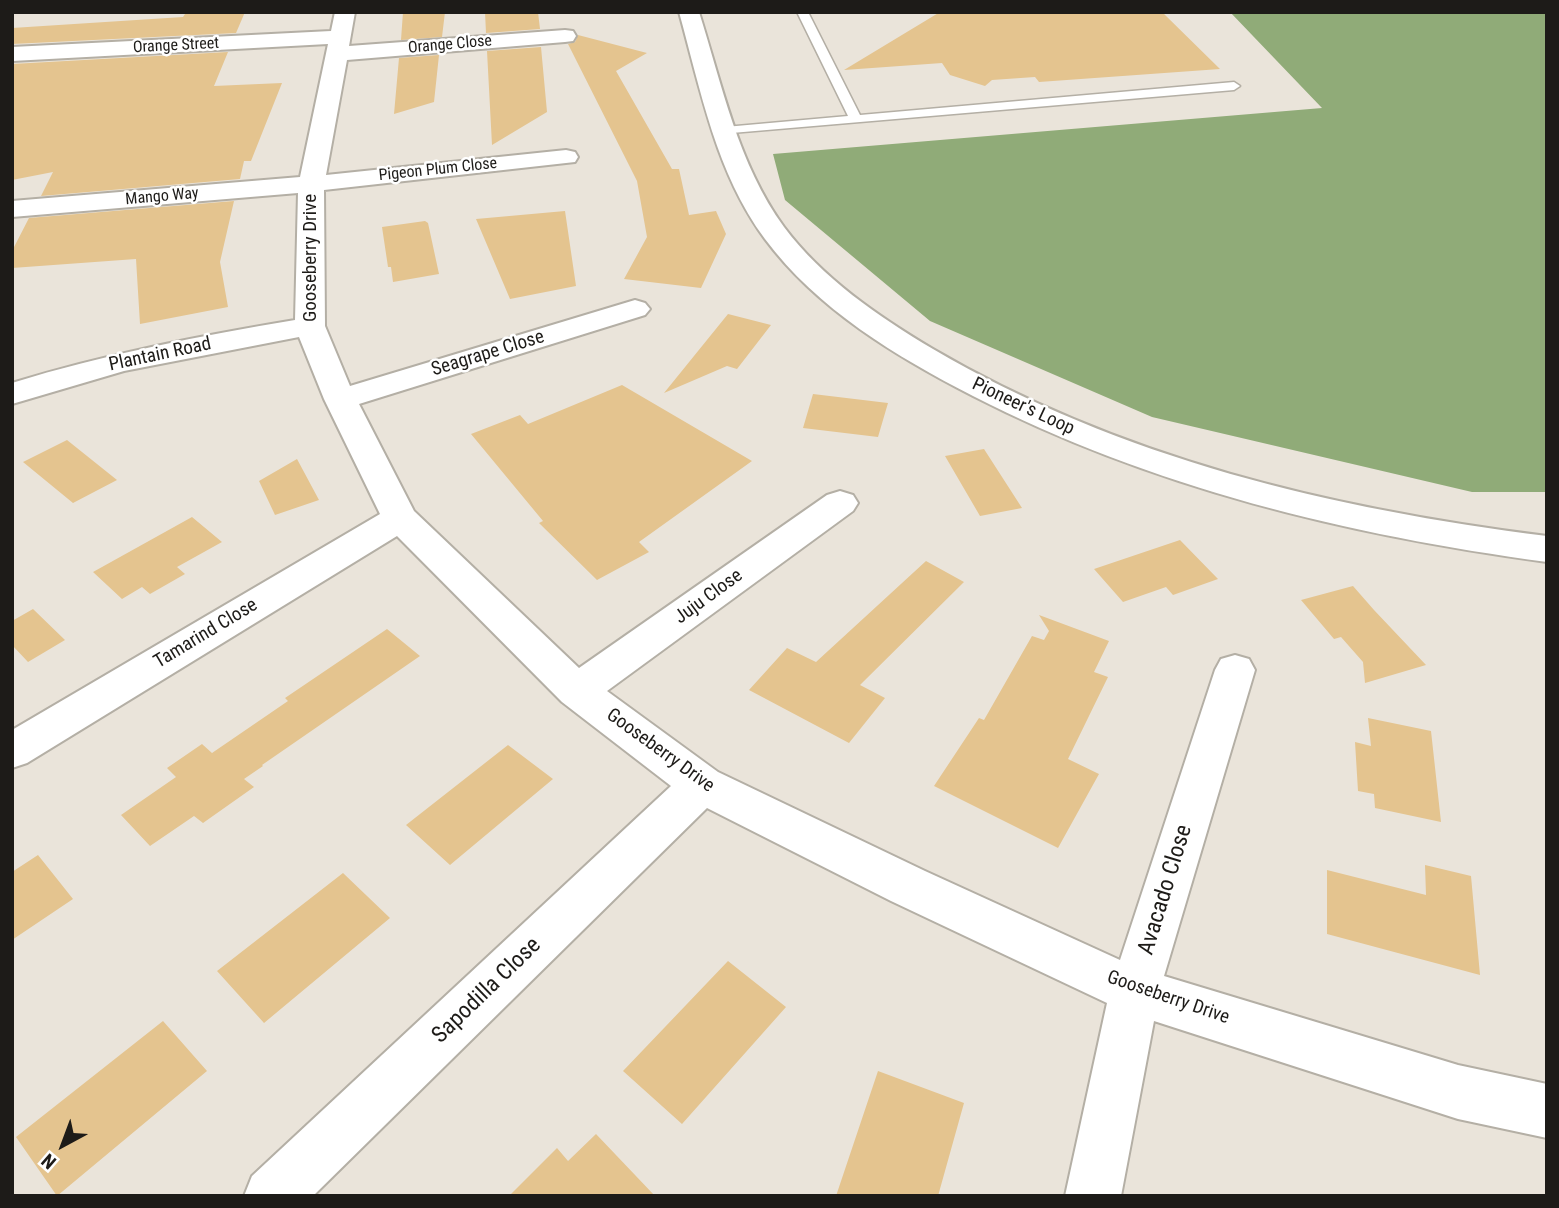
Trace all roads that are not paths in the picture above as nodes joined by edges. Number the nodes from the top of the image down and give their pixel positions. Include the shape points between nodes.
1 (689, 12) edge
2 (802, 12) edge
3 (340, 34) edge
4 (565, 36) dead end
5 (12, 54) edge
6 (1234, 86) dead end
7 (855, 118) junction
8 (725, 131) junction
9 (566, 157) dead end
10 (311, 184) junction
11 (12, 209) edge
12 (635, 309) dead end
13 (310, 326) junction
14 (12, 394) edge
15 (340, 399) junction
16 (840, 503) dead end
17 (400, 518) junction
18 (1547, 549) edge
19 (1235, 670) dead end
20 (577, 691) junction
21 (12, 751) edge
22 (702, 785) junction
23 (1135, 991) junction
24 (1547, 1111) edge
25 (272, 1196) edge
26 (1093, 1196) edge

1 - 8 street, Pioneer's Loop
2 - 7 lane
3 - 4 street, Orange Close
3 - 5 street, Orange Street
3 - 10 street, Gooseberry Drive
6 - 7 lane
7 - 8 lane
8 - 18 street, Pioneer's Loop via 748,193 777,236 820,282 917,353 1002,399 1177,470 1278,500 1378,524
9 - 10 street, Pigeon Plum Close
10 - 11 street, Mango Way
10 - 13 street, Gooseberry Drive
12 - 15 street, Seagrape Close
13 - 14 street, Plantain Road via 159,353 65,375
13 - 15 street, Gooseberry Drive
15 - 17 street, Gooseberry Drive
16 - 20 street, Juju Close
17 - 20 street, Gooseberry Drive
17 - 21 street, Tamarind Close
19 - 23 street, Avacado Close
20 - 22 street, Gooseberry Drive
22 - 23 street, Gooseberry Drive
22 - 25 street, Sapodilla Close
23 - 24 street, Gooseberry Drive via 1458,1091
23 - 26 street, Avacado Close

